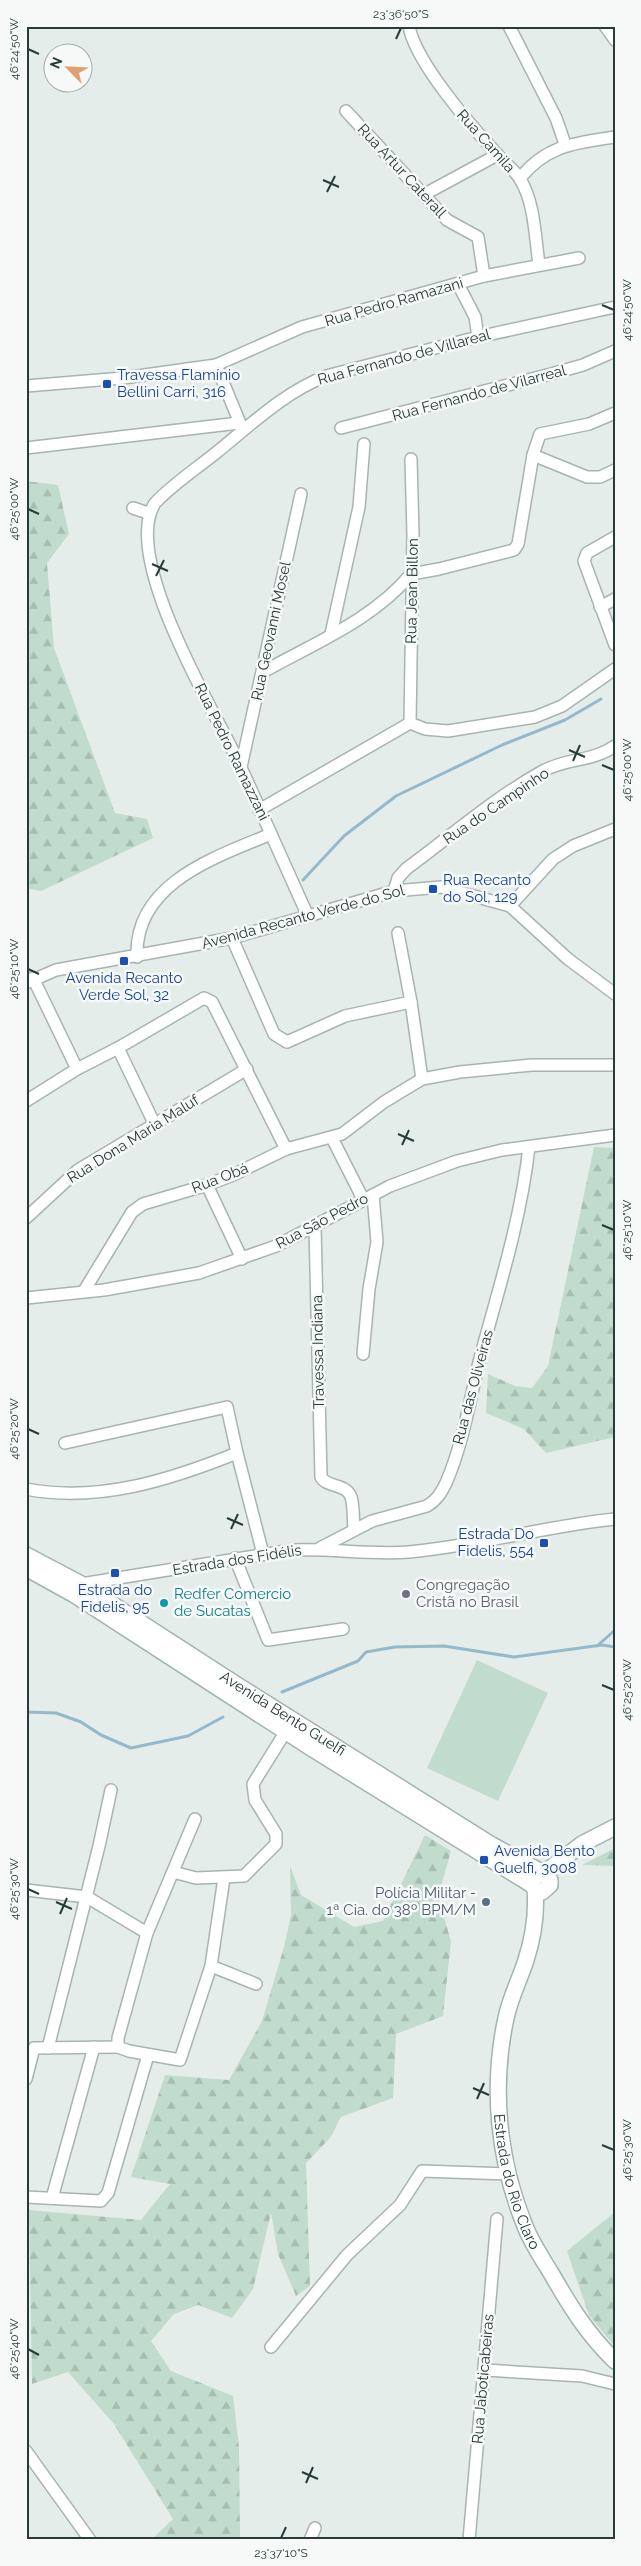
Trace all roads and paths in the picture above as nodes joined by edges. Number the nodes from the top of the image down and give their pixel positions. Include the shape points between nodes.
1 (409, 26) edge
2 (509, 26) edge
3 (605, 26) edge
4 (615, 40) edge
5 (346, 111) dead end
6 (615, 137) edge
7 (565, 144) junction
8 (497, 155) junction
9 (520, 178) junction
10 (424, 194) junction
11 (579, 258) dead end
12 (539, 264) junction
13 (484, 276) junction
14 (458, 284) junction
15 (615, 307) edge
16 (478, 337) junction
17 (615, 351) edge
18 (216, 365) junction
19 (26, 386) edge
20 (615, 413) edge
21 (241, 426) junction
22 (341, 428) dead end
23 (364, 444) dead end
24 (26, 448) edge
25 (533, 455) junction
26 (411, 459) dead end
27 (615, 470) edge
28 (301, 494) dead end
29 (133, 508) dead end
30 (148, 514) junction
31 (615, 538) edge
32 (411, 574) junction
33 (615, 599) edge
34 (600, 607) junction
35 (330, 634) junction
36 (615, 645) edge
37 (615, 669) edge
38 (263, 672) junction
39 (410, 723) junction
40 (615, 746) edge
41 (241, 768) junction
42 (259, 810) junction
43 (615, 829) edge
44 (271, 834) junction
45 (394, 891) junction
46 (510, 906) junction
47 (307, 914) junction
48 (398, 933) dead end
49 (232, 938) junction
50 (137, 956) junction
51 (30, 981) edge
52 (615, 994) edge
53 (411, 1002) junction
54 (118, 1048) junction
55 (615, 1065) edge
56 (77, 1069) junction
57 (247, 1069) junction
58 (422, 1079) junction
59 (26, 1101) edge
60 (154, 1124) junction
61 (615, 1134) edge
62 (332, 1138) junction
63 (529, 1147) junction
64 (286, 1148) junction
65 (207, 1185) junction
66 (368, 1197) junction
67 (26, 1218) edge
68 (315, 1227) junction
69 (242, 1259) junction
70 (84, 1292) junction
71 (26, 1298) edge
72 (363, 1354) dead end
73 (65, 1443) dead end
74 (237, 1453) junction
75 (26, 1489) edge
76 (615, 1519) edge
77 (354, 1530) junction
78 (320, 1548) junction
79 (263, 1554) junction
80 (26, 1555) edge
81 (235, 1558) junction
82 (26, 1568) edge
83 (77, 1589) junction
84 (343, 1629) dead end
85 (228, 1687) junction
86 (286, 1731) junction
87 (111, 1790) dead end
88 (195, 1819) dead end
89 (615, 1827) edge
90 (173, 1872) junction
91 (224, 1878) junction
92 (541, 1882) junction
93 (26, 1890) edge
94 (87, 1897) junction
95 (147, 1933) junction
96 (211, 1966) junction
97 (256, 1984) dead end
98 (94, 2047) junction
99 (118, 2047) junction
100 (48, 2048) junction
101 (148, 2054) junction
102 (26, 2079) edge
103 (508, 2174) junction
104 (26, 2197) edge
105 (52, 2198) junction
106 (498, 2218) dead end
107 (271, 2347) dead end
108 (615, 2362) edge
109 (486, 2370) junction
110 (615, 2384) edge
111 (26, 2451) edge
112 (315, 2528) dead end
113 (90, 2540) edge
114 (310, 2540) edge
115 (469, 2540) edge

1 - 8 street, Rua Camila via 423,57 453,104
2 - 7 street via 556,118
3 - 4 street
5 - 10 street, Rua Artur Caterall
6 - 7 street
7 - 9 street via 539,158
8 - 9 street, Rua Camila
8 - 10 street
9 - 12 street, Rua Camila via 530,204
10 - 13 street, Rua Artur Caterall via 447,220 478,237
11 - 12 street, Rua Pedro Ramazani
12 - 13 street, Rua Pedro Ramazani
13 - 14 street, Rua Pedro Ramazani
14 - 16 street via 475,318
14 - 18 street, Rua Pedro Ramazani via 302,327
15 - 16 street, Rua Fernando de Villareal
16 - 21 street, Rua Fernando de Villareal via 326,376 289,393
17 - 22 street, Rua Fernando de Vilarreal via 567,370
18 - 19 street, Rua Pedro Ramazani
18 - 21 street
20 - 25 street via 589,424 546,431 536,440
21 - 24 street
21 - 30 street, Rua Fernando de Villareal via 163,495
23 - 35 street via 359,507
25 - 27 street via 587,477 600,477
25 - 32 street via 516,548 508,553
26 - 32 street, Rua Jean Billon
28 - 38 street, Rua Geovanni Mosel
29 - 30 street
30 - 41 street, Rua Pedro Ramazzani via 146,528 162,608
31 - 34 street via 584,557
32 - 35 street via 376,609
32 - 39 street, Rua Jean Billon
33 - 34 street
34 - 36 street
35 - 38 street
37 - 39 street via 562,706 535,718 448,731 426,729
38 - 41 street, Rua Geovanni Mosel
39 - 42 street
40 - 45 street, Rua do Campinho via 589,759 553,766 528,780 406,869 398,878
41 - 42 street, Rua Pedro Ramazzani
42 - 44 street, Rua Pedro Ramazzani
43 - 46 street via 573,846 553,859
44 - 47 street
44 - 50 street, Rua Pedro Ramazzani via 205,863 167,887 152,904 142,924
45 - 46 street, Avenida Recanto Verde do Sol via 441,887
45 - 47 street, Avenida Recanto Verde do Sol
46 - 52 street via 568,959
47 - 49 street, Avenida Recanto Verde do Sol
48 - 53 street
49 - 50 street, Avenida Recanto Verde do Sol
49 - 53 street via 274,1034 282,1041 287,1042 345,1016
50 - 51 street, Avenida Recanto Verde do Sol via 56,970
51 - 56 street
53 - 58 street
54 - 56 street
54 - 57 street via 201,998 212,1002
54 - 60 street
55 - 58 street, Rua Obá via 532,1064
56 - 59 street
57 - 60 street, Rua Dona Maria Maluf
57 - 64 street
58 - 62 street, Rua Obá via 398,1092 352,1128
60 - 67 street, Rua Dona Maria Maluf via 78,1170
61 - 63 street, Rua São Pedro
62 - 64 street, Rua Obá
62 - 66 street
63 - 66 street, Rua São Pedro via 457,1161
63 - 77 street, Rua das Oliveiras via 513,1235 446,1481 435,1502 372,1521
64 - 65 street, Rua Obá
65 - 69 street
65 - 70 street, Rua Obá via 148,1202 132,1212
66 - 68 street, Rua São Pedro
66 - 72 street via 377,1242
68 - 69 street, Rua São Pedro
68 - 77 street, Travessa Indiana via 321,1477 351,1496
69 - 70 street, Rua São Pedro via 199,1273
70 - 71 street, Rua São Pedro
73 - 74 street via 227,1407
74 - 75 street via 125,1489 59,1494
74 - 79 street
76 - 78 street, Estrada dos Fidélis via 416,1551 376,1554
77 - 78 street, Rua das Oliveiras
78 - 79 street, Estrada dos Fidélis
79 - 81 street, Estrada dos Fidélis
80 - 83 main road, Avenida Bento Guelfi
81 - 83 street, Estrada dos Fidélis
81 - 84 street via 268,1640
82 - 83 main road, Avenida Bento Guelfi
83 - 85 main road, Avenida Bento Guelfi
85 - 86 main road, Avenida Bento Guelfi via 254,1710
85 - 92 main road, Avenida Bento Guelfi via 270,1706
86 - 91 street via 254,1784 255,1800 276,1834 276,1844 244,1876
86 - 92 main road, Avenida Bento Guelfi
87 - 94 street
88 - 90 street
89 - 92 main road via 599,1835
90 - 91 street via 196,1878
90 - 95 street
91 - 96 street
92 - 103 main road, Estrada do Rio Claro via 526,1960 506,2014 498,2070 501,2132
93 - 94 street
94 - 95 street
94 - 100 street
95 - 99 street
96 - 97 street
96 - 101 street via 180,2060
98 - 99 street
98 - 100 street
98 - 105 street
99 - 101 street
100 - 102 street via 34,2048
101 - 105 street via 108,2193 101,2201
103 - 107 street via 422,2171 400,2205 347,2255
103 - 108 main road, Estrada do Rio Claro via 525,2227 558,2286 582,2325
104 - 105 street
106 - 109 street, Rua Jaboticabeiras
109 - 110 street via 582,2376
109 - 115 street, Rua Jaboticabeiras
111 - 113 street
112 - 114 street

